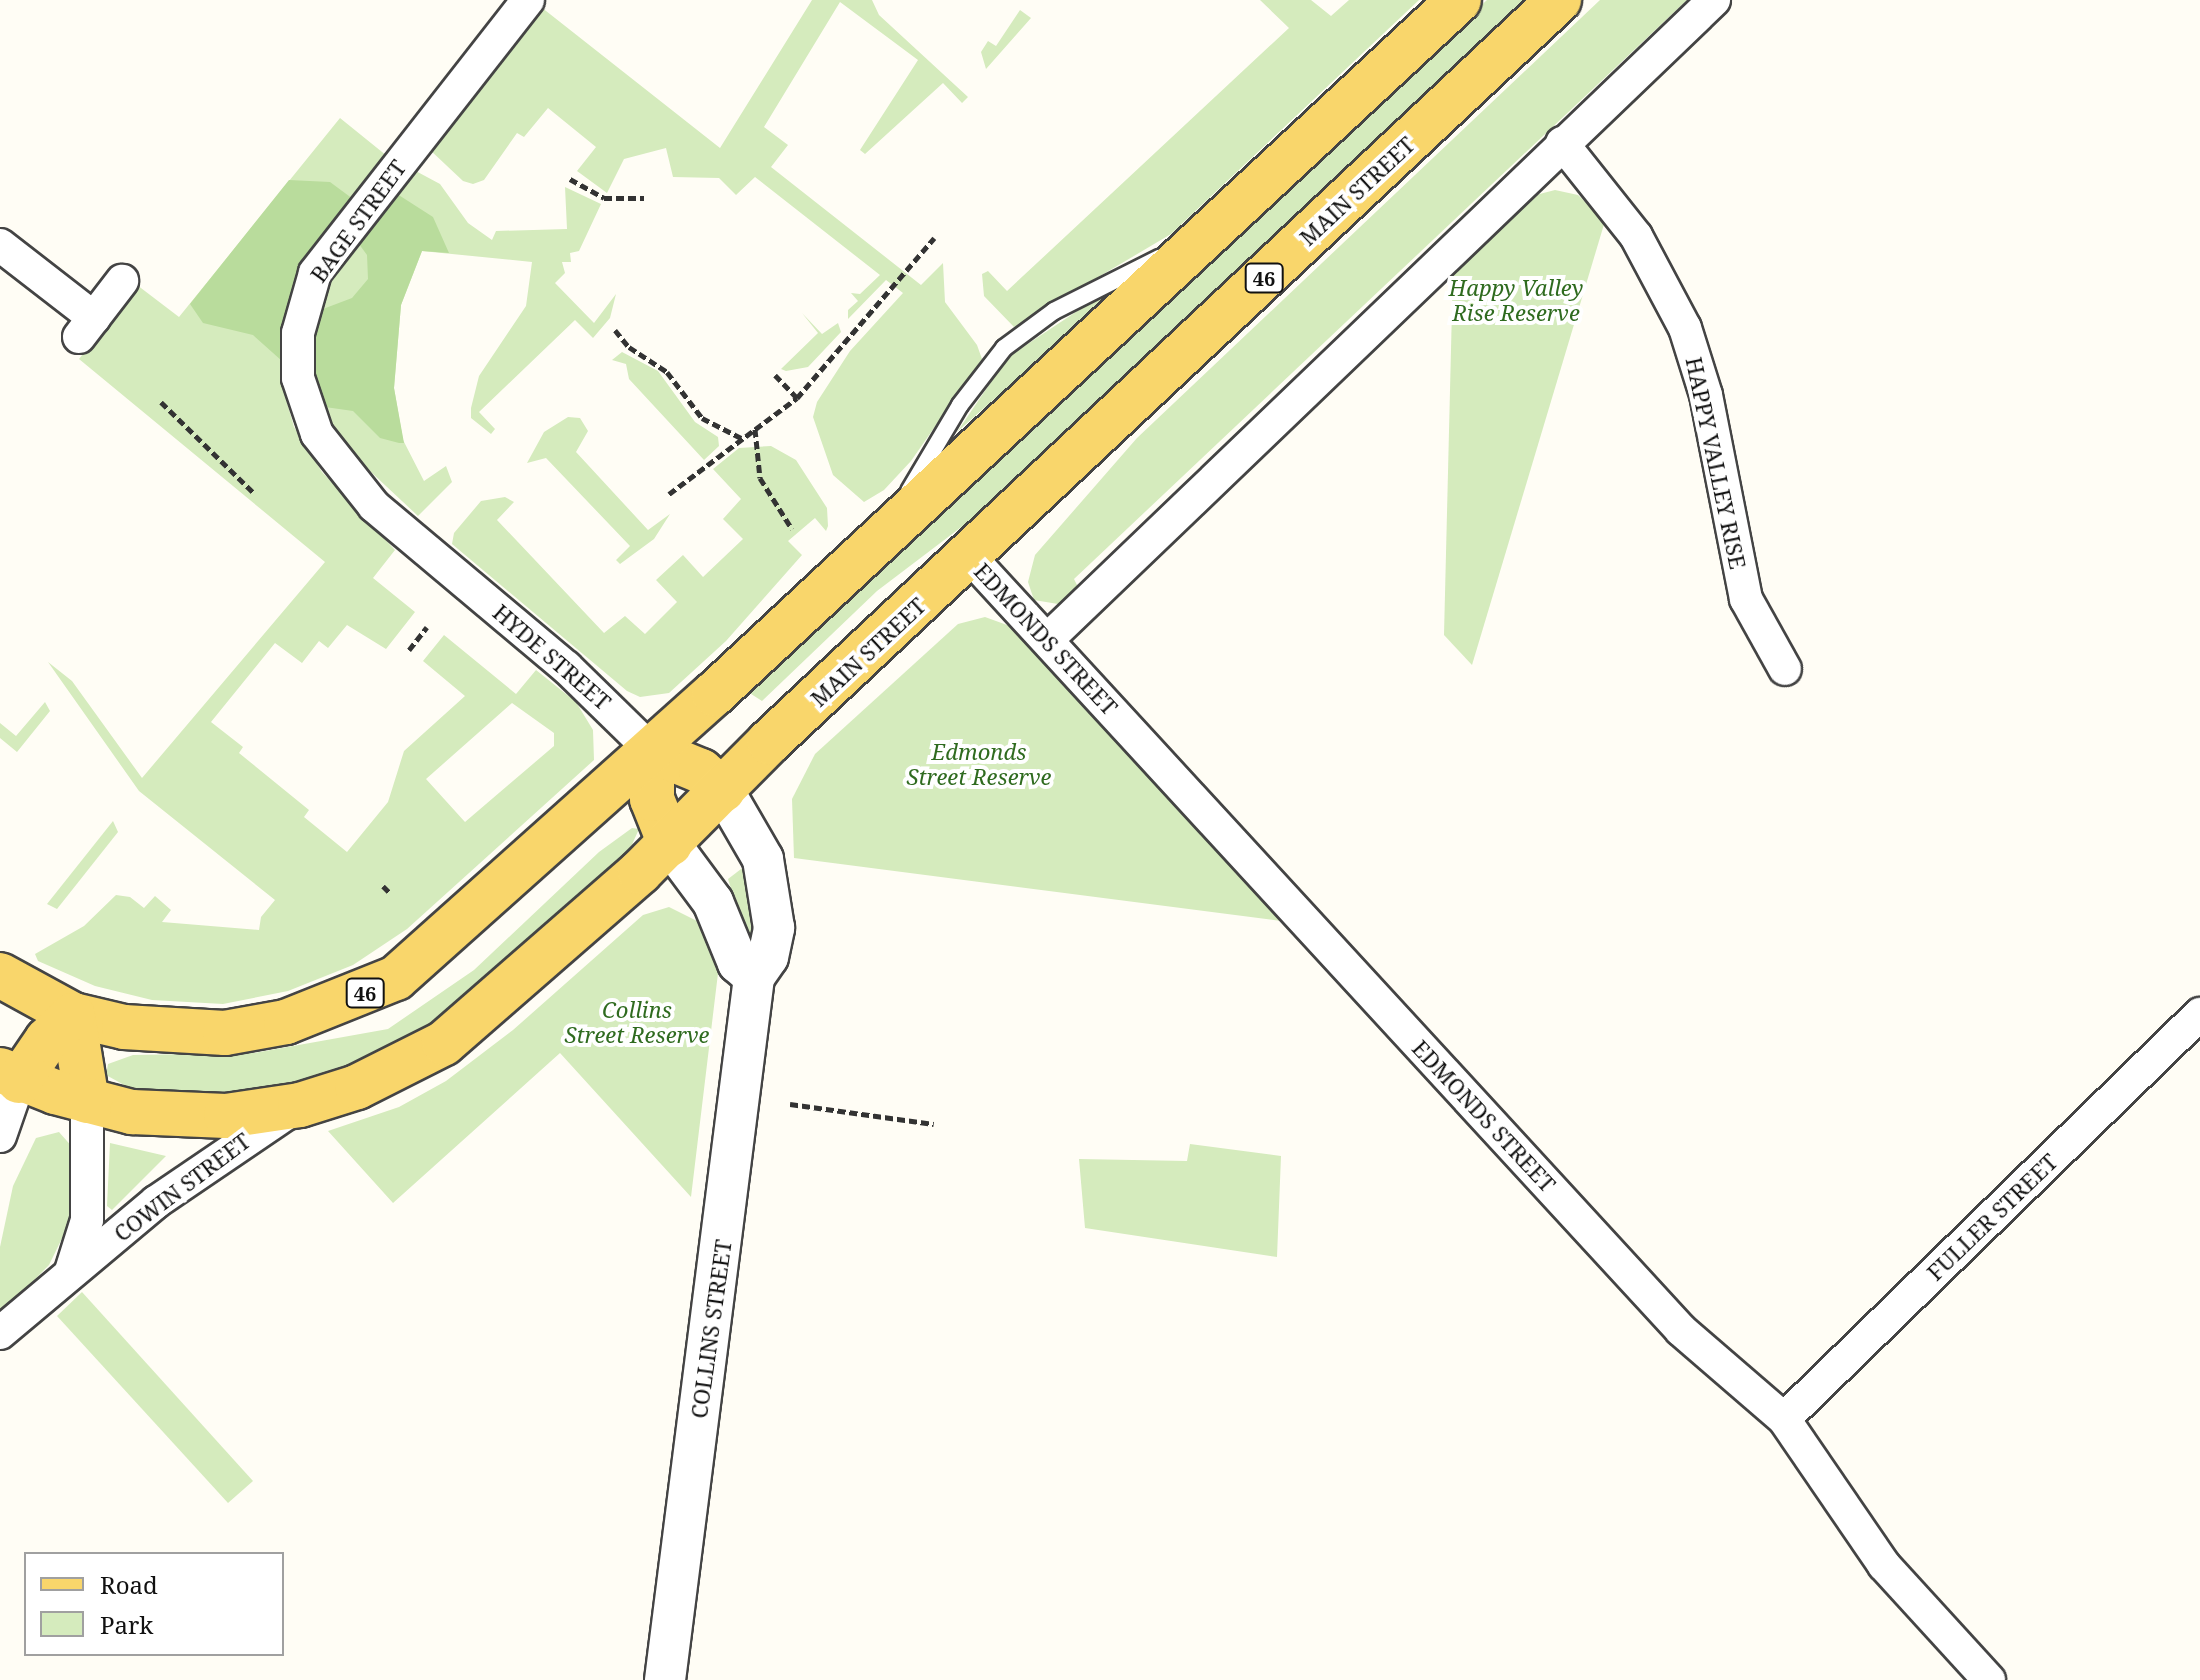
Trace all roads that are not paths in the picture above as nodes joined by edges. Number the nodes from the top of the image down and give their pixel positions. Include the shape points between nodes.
1 (528, 0) edge
2 (1459, 0) edge
3 (1559, 0) edge
4 (1714, 0) edge
5 (1562, 143) junction
6 (1211, 236) junction
7 (0, 245) edge
8 (122, 281) dead end
9 (374, 506) joint
10 (894, 526) junction
11 (970, 557) junction
12 (1048, 639) junction
13 (1785, 669) dead end
14 (652, 751) junction
15 (723, 790) junction
16 (670, 844) junction
17 (0, 975) edge
18 (754, 977) junction
19 (2200, 1014) edge
20 (73, 1015) junction
21 (10, 1076) edge
22 (87, 1101) junction
23 (300, 1105) junction
24 (0, 1136) edge
25 (68, 1276) junction
26 (0, 1333) edge
27 (1784, 1419) junction
28 (665, 1680) edge
29 (1989, 1680) edge

1 - 9 street, BAGE STREET via 338,241 315,273 303,305 297,356 304,404 337,464
2 - 6 main road, 46
3 - 11 main road, MAIN STREET / 46
4 - 5 street
5 - 12 street
5 - 13 street, HAPPY VALLEY RISE via 1636,236 1680,317 1706,395 1746,599
6 - 10 main road, 46
6 - 10 lane via 1108,281 1040,319 1004,348 931,451
7 - 8 street via 86,327
9 - 14 street, HYDE STREET via 566,667
10 - 14 main road, 46
11 - 12 street, EDMONDS STREET
11 - 15 main road, MAIN STREET / 46
12 - 27 street, EDMONDS STREET via 1671,1319
14 - 15 main road, COLLINS STREET via 701,771
14 - 16 main road via 652,799
14 - 20 main road, 46 via 408,969 341,1004 286,1022 225,1033 170,1032
15 - 16 main road, MAIN STREET / 46
15 - 18 street, COLLINS STREET via 754,837 769,882 772,944 763,969
16 - 18 street via 713,902 738,963
16 - 23 main road, MAIN STREET / 46 via 444,1043 357,1087
17 - 20 main road, 46
18 - 28 street, COLLINS STREET
19 - 27 street, FULLER STREET
20 - 21 main road
20 - 22 main road
21 - 22 main road, 46
21 - 24 street
22 - 23 main road, MAIN STREET / 46 via 181,1117
22 - 25 street, COWIN STREET via 87,1220
23 - 25 street, COWIN STREET via 220,1155
25 - 26 street, COWIN STREET
27 - 29 street, EDMONDS STREET via 1884,1565

